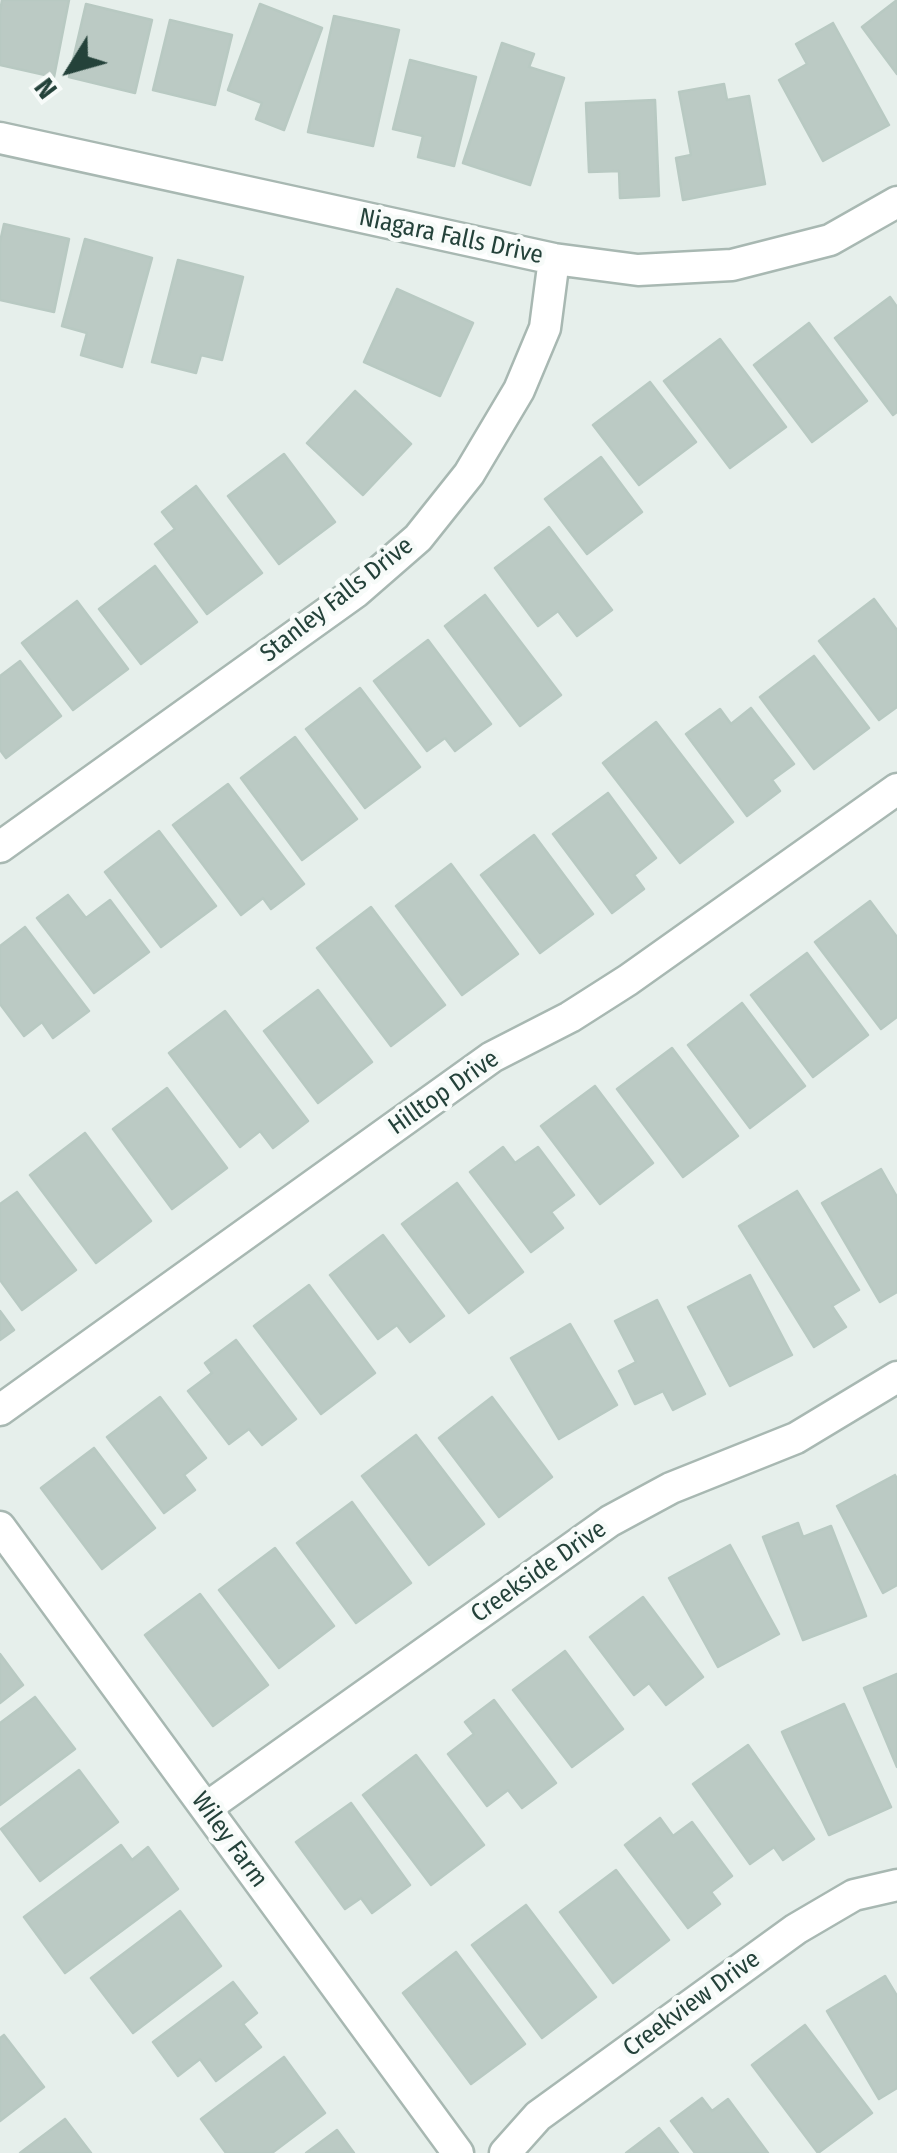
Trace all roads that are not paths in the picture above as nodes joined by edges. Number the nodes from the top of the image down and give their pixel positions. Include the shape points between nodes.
1 (0, 138) edge
2 (897, 202) edge
3 (554, 259) junction
4 (897, 789) edge
5 (0, 847) edge
6 (897, 1377) edge
7 (0, 1410) edge
8 (0, 1527) edge
9 (206, 1808) junction
10 (897, 1885) edge
11 (458, 2153) edge
12 (505, 2153) edge

1 - 3 street, Niagara Falls Drive
2 - 3 street, Niagara Falls Drive via 830,240 732,264 638,270
3 - 5 street, Stanley Falls Drive via 545,328 519,390 469,474 418,538 356,592
4 - 7 street, Hilltop Drive via 628,980 492,1057
6 - 9 street, Creekside Drive via 796,1438 610,1520
8 - 9 street, Wiley Farm
9 - 11 street, Wiley Farm
10 - 12 street, Creekview Drive via 854,1895 796,1929 538,2116

